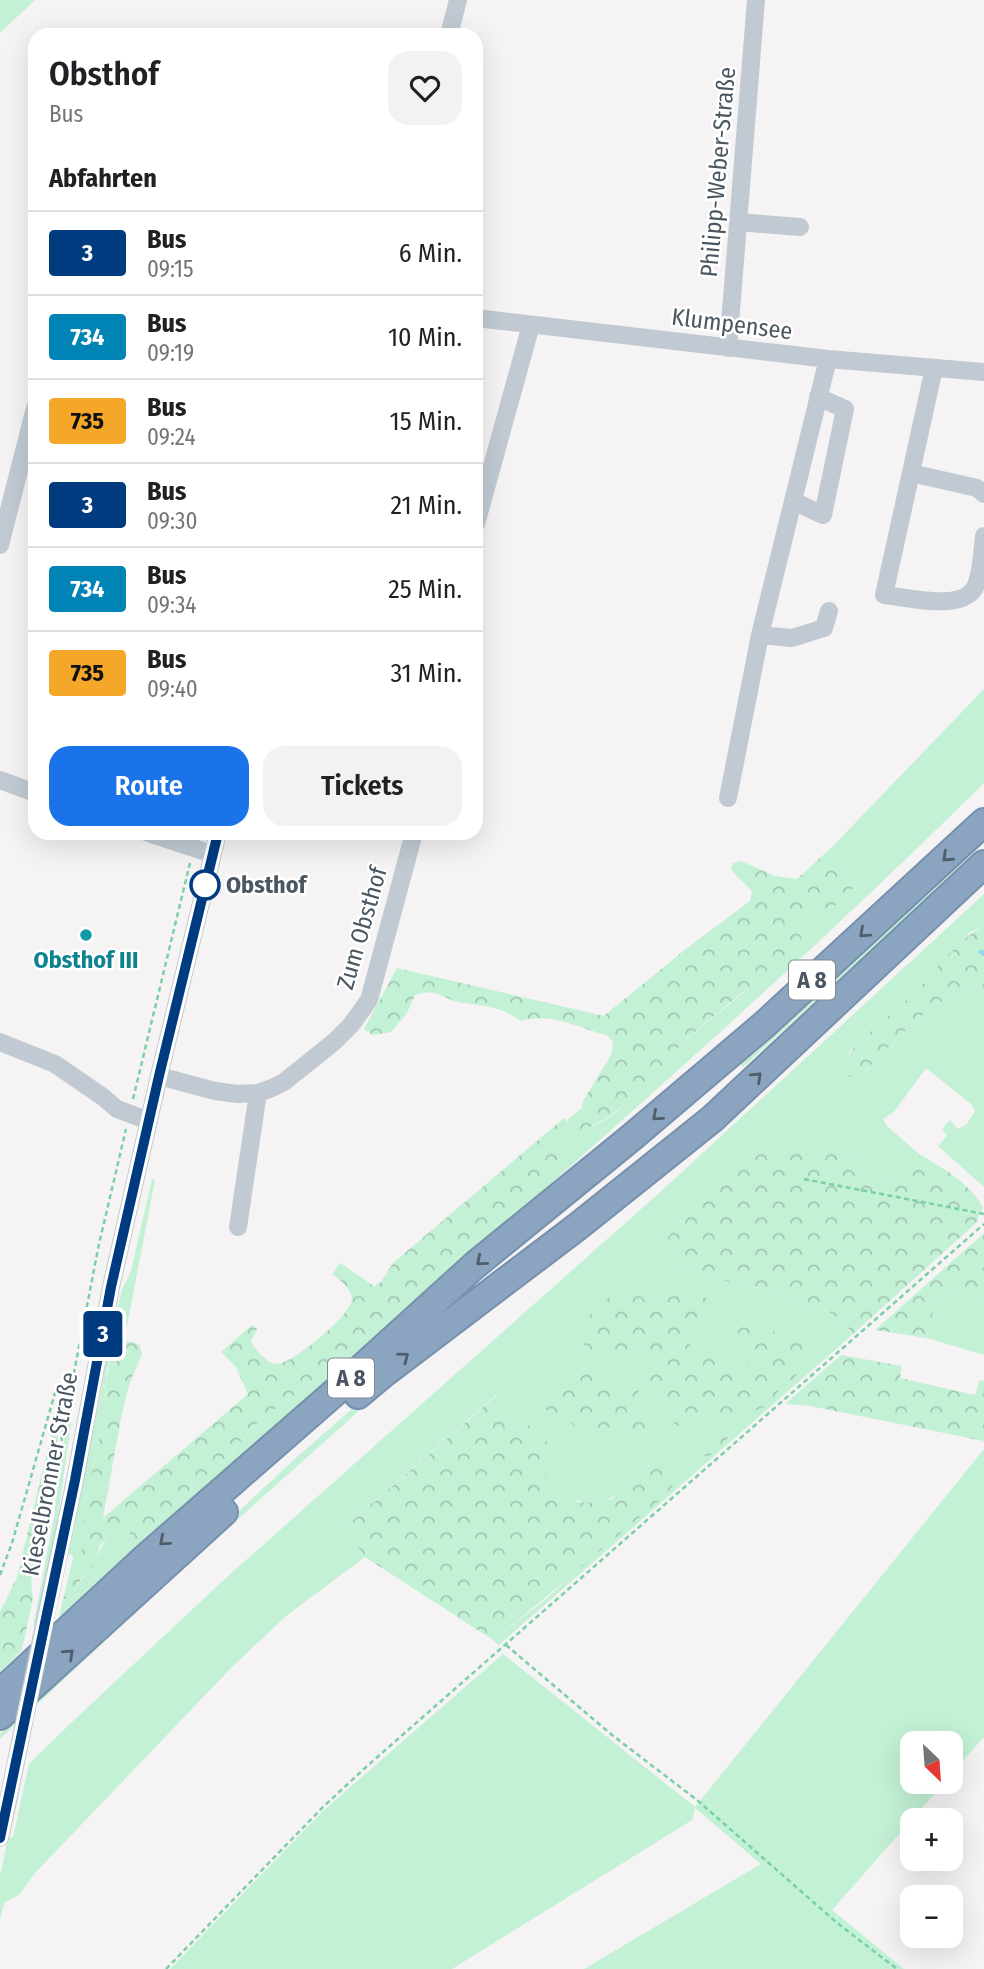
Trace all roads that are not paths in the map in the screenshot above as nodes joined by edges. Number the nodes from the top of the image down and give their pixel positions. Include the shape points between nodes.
1 (458, 0) edge
2 (756, 0) edge
3 (451, 28) edge
4 (738, 222) junction
5 (800, 227) dead end
6 (483, 319) edge
7 (531, 325) junction
8 (728, 348) junction
9 (828, 359) junction
10 (934, 368) junction
11 (984, 372) edge
12 (818, 397) junction
13 (28, 435) edge
14 (911, 473) junction
15 (984, 494) edge
16 (483, 499) edge
17 (793, 501) junction
18 (984, 536) edge
19 (0, 545) edge
20 (829, 611) dead end
21 (760, 635) junction
22 (0, 780) edge
23 (28, 790) edge
24 (728, 798) dead end
25 (984, 822) edge
26 (169, 840) edge
27 (216, 840) edge
28 (412, 840) edge
29 (212, 854) junction
30 (984, 864) edge
31 (0, 1042) edge
32 (159, 1076) junction
33 (258, 1093) junction
34 (149, 1121) junction
35 (238, 1227) dead end
36 (0, 1693) edge
37 (0, 1716) edge
38 (0, 1838) edge

1 - 3 street
2 - 4 street, Philipp-Weber-Straße
4 - 5 street
4 - 8 street, Philipp-Weber-Straße
6 - 7 street, Klumpensee
7 - 8 street, Klumpensee
7 - 16 street
8 - 9 street, Klumpensee
9 - 10 street, Klumpensee
9 - 12 street
10 - 11 street, Klumpensee
10 - 14 street
12 - 17 street
12 - 17 street via 845,410 823,514
13 - 19 street
14 - 15 street via 977,488
14 - 18 street via 884,595 952,603 964,598 976,587
17 - 21 street
20 - 21 street via 824,628 792,638
21 - 24 street
22 - 23 street
25 -> 36 highway, A 8 via 765,1024 475,1265
26 - 29 street
27 - 29 street, Kieselbronner Straße
28 - 33 street, Zum Obsthof via 369,1000 334,1042 284,1082
29 - 32 street, Kieselbronner Straße
37 -> 30 highway, A 8 via 383,1374 712,1119
31 - 34 street via 55,1064 117,1109
32 - 33 street, Zum Obsthof via 215,1091
32 - 34 street, Kieselbronner Straße
33 - 35 street
34 - 38 street, Kieselbronner Straße, bridge

